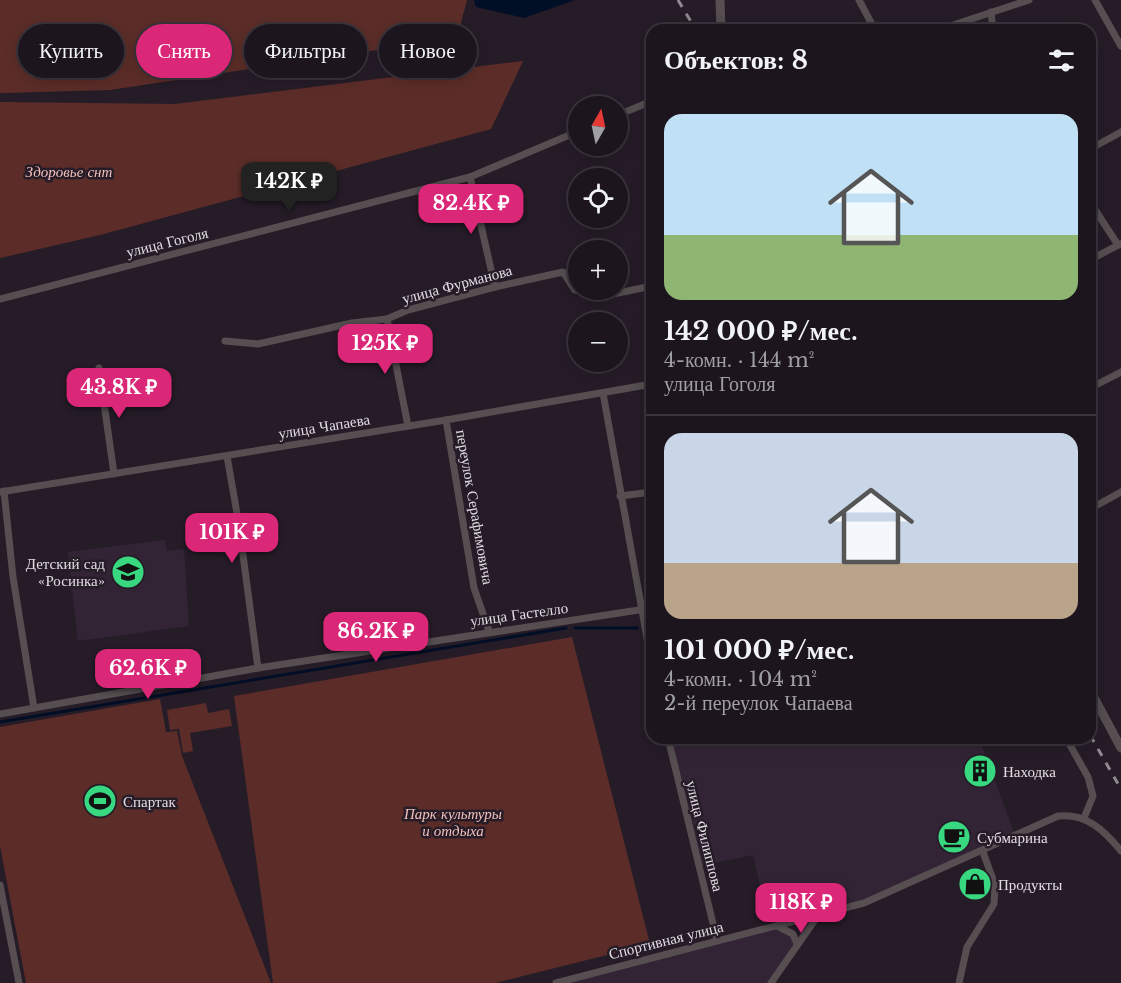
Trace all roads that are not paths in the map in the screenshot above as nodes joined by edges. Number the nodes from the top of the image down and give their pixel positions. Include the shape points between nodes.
1 (720, 0) edge
2 (859, 0) edge
3 (1029, 0) edge
4 (1095, 0) edge
5 (991, 12) junction
6 (721, 24) edge
7 (872, 24) edge
8 (956, 24) edge
9 (992, 24) edge
10 (1121, 46) edge
11 (646, 103) edge
12 (628, 111) edge
13 (1121, 132) edge
14 (568, 136) edge
15 (1096, 146) edge
16 (470, 177) junction
17 (1096, 211) edge
18 (1119, 244) edge
19 (1096, 257) edge
20 (495, 286) junction
21 (646, 287) edge
22 (0, 298) edge
23 (387, 319) junction
24 (225, 340) dead end
25 (99, 368) dead end
26 (1121, 372) edge
27 (646, 385) edge
28 (1096, 385) edge
29 (603, 393) junction
30 (446, 420) junction
31 (408, 426) junction
32 (227, 456) junction
33 (114, 474) junction
34 (2, 491) edge
35 (1121, 492) edge
36 (646, 493) edge
37 (620, 496) junction
38 (1096, 506) edge
39 (646, 609) edge
40 (641, 610) junction
41 (489, 631) junction
42 (646, 635) edge
43 (258, 668) junction
44 (1096, 701) edge
45 (34, 708) junction
46 (0, 714) edge
47 (669, 744) edge
48 (1069, 744) edge
49 (1121, 748) edge
50 (1084, 818) junction
51 (1121, 851) edge
52 (983, 852) junction
53 (0, 885) edge
54 (818, 917) junction
55 (779, 927) junction
56 (717, 940) junction
57 (797, 944) junction
58 (19, 983) edge
59 (556, 983) edge
60 (771, 983) edge
61 (959, 983) edge

1 - 6 street
2 - 7 street
3 - 5 street
4 - 10 street
5 - 8 street
5 - 9 street
11 - 12 street
13 - 15 street
14 - 16 street, улица Гоголя
16 - 20 street
16 - 22 street, улица Гоголя
17 - 18 street
18 - 19 street
20 - 21 street, улица Фурманова via 563,272 575,290 594,295
20 - 23 street, улица Фурманова
23 - 24 street, улица Фурманова via 258,344
23 - 31 street
25 - 33 street
26 - 28 street
27 - 29 street, улица Чапаева
29 - 30 street, улица Чапаева
29 - 37 street
30 - 31 street, улица Чапаева
30 - 41 street, переулок Серафимовича via 474,588
31 - 32 street, улица Чапаева
32 - 33 street, улица Чапаева
32 - 43 street
33 - 34 street, улица Чапаева
34 - 45 street
35 - 38 street
36 - 37 street
37 - 40 street
39 - 40 street, улица Гастелло
40 - 41 street, улица Гастелло
40 - 42 street
41 - 43 street, улица Гастелло
43 - 45 street, улица Гастелло
44 - 49 street
45 - 46 street, улица Гастелло
47 - 56 street, улица Филиппова
48 - 50 street via 1088,777 1093,796
50 - 51 street via 1101,829
50 - 52 street, Спортивная улица via 1071,814 1047,819
52 - 54 street, Спортивная улица via 896,891
52 - 61 street via 995,885 994,904 967,947
53 - 58 street
54 - 55 street, Спортивная улица
54 - 57 street
55 - 56 street, Спортивная улица
55 - 57 street via 794,934
56 - 59 street, Спортивная улица
57 - 60 street

